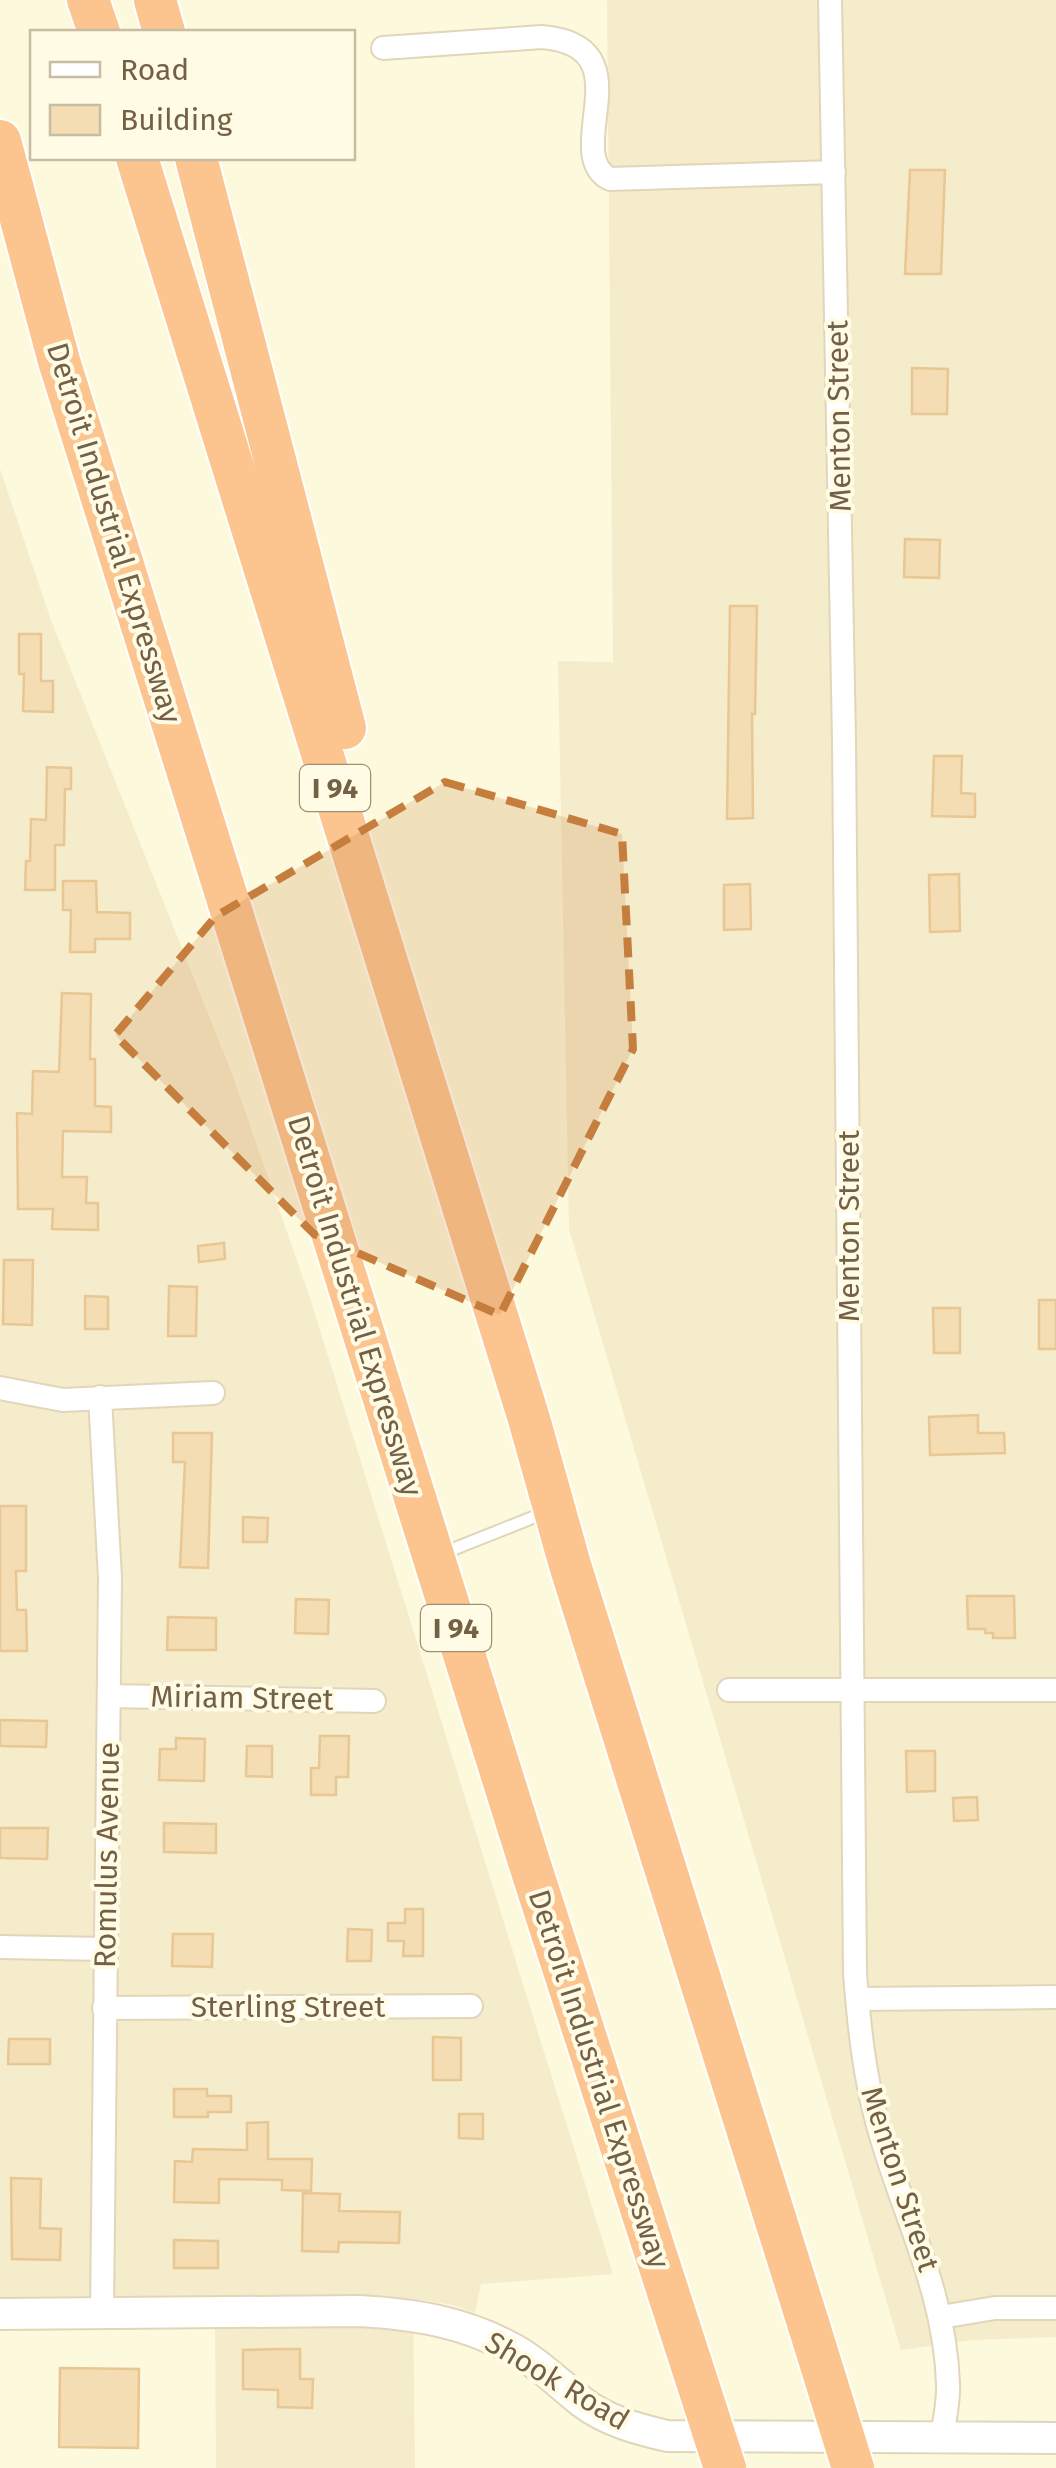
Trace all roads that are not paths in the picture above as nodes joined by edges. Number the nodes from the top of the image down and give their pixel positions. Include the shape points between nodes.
1 (88, 0) edge
2 (830, 0) edge
3 (97, 30) edge
4 (382, 48) dead end
5 (0, 140) edge
6 (138, 160) edge
7 (197, 160) edge
8 (834, 172) junction
9 (0, 177) edge
10 (26, 241) junction
11 (0, 1388) edge
12 (213, 1393) dead end
13 (100, 1398) junction
14 (529, 1419) junction
15 (553, 1509) junction
16 (434, 1556) junction
17 (729, 1690) dead end
18 (1056, 1690) edge
19 (852, 1691) junction
20 (109, 1696) junction
21 (374, 1701) dead end
22 (0, 1947) edge
23 (106, 1949) junction
24 (1056, 1997) edge
25 (857, 1999) junction
26 (471, 2006) dead end
27 (104, 2008) junction
28 (1056, 2308) edge
29 (102, 2313) junction
30 (0, 2314) edge
31 (941, 2317) junction
32 (942, 2438) junction
33 (1056, 2438) edge
34 (725, 2468) edge
35 (854, 2468) edge

1 - 3 highway
2 - 8 street, Menton Street
4 - 8 street via 542,37 581,47 596,72 596,164 610,179
5 - 10 highway, Detroit Industrial Expressway / I 94
6 - 14 highway, I 94
7 - 14 highway
8 - 19 street, Menton Street
9 - 10 highway
10 - 16 highway, Detroit Industrial Expressway / I 94
11 - 13 street via 63,1400
12 - 13 street
13 - 20 street, Romulus Avenue via 109,1518
14 - 15 highway, I 94
15 - 16 lane
15 - 35 highway, I 94, bridge
16 - 34 highway, Detroit Industrial Expressway / I 94, bridge
17 - 19 street
18 - 19 street
19 - 25 street, Menton Street
20 - 21 street, Miriam Street
20 - 23 street, Romulus Avenue
22 - 23 street
23 - 27 street, Romulus Avenue
24 - 25 street
25 - 31 street, Menton Street via 878,2128
26 - 27 street, Sterling Street
27 - 29 street, Romulus Avenue
28 - 31 street
29 - 30 street, Shook Road
29 - 32 street, Shook Road via 406,2314 460,2326 514,2350 600,2413 638,2430 667,2436
31 - 32 street, Menton Street via 949,2389
32 - 33 street, Shook Road

